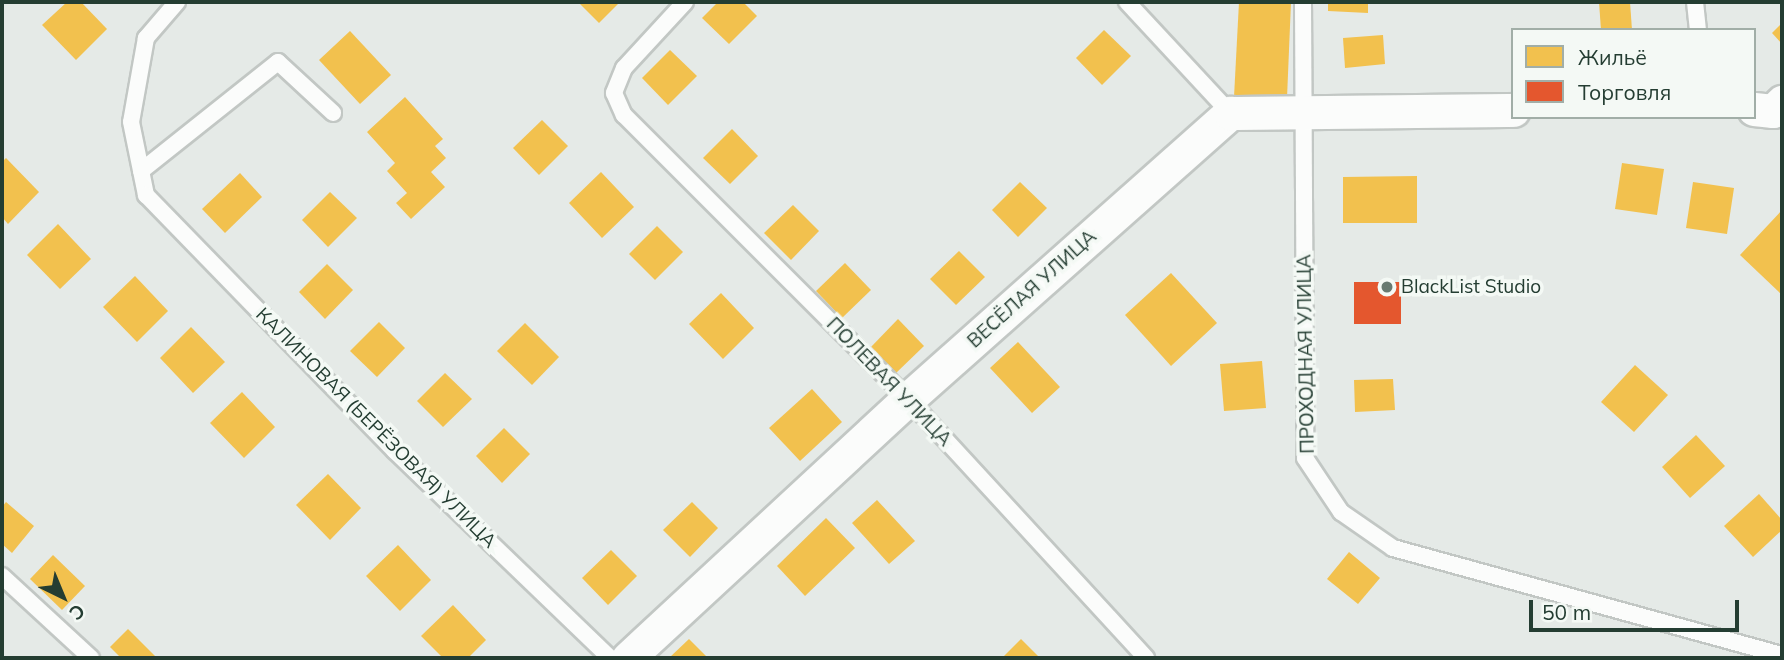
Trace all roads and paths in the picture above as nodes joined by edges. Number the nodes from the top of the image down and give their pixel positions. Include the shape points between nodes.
1 (177, 2) edge
2 (685, 2) edge
3 (1127, 2) edge
4 (1303, 2) edge
5 (1695, 2) edge
6 (1698, 28) edge
7 (1511, 110) edge
8 (332, 113) dead end
9 (1230, 113) junction
10 (1303, 113) junction
11 (141, 171) junction
12 (908, 399) junction
13 (2, 576) edge
14 (1782, 654) edge
15 (91, 658) edge
16 (610, 658) edge
17 (628, 658) edge
18 (1146, 658) edge

1 - 11 lane via 145,38 131,122
2 - 12 lane, ПОЛЕВАЯ УЛИЦА via 624,68 614,93 624,115
3 - 9 lane
4 - 10 lane, ПРОХОДНАЯ УЛИЦА
5 - 6 lane
7 - 10 street
8 - 11 lane via 278,62
9 - 10 street
9 - 12 street, ВЕСЁЛАЯ УЛИЦА
10 - 14 lane, ПРОХОДНАЯ УЛИЦА via 1305,458 1341,512 1392,548
11 - 16 lane, КАЛИНОВАЯ (БЕРЁЗОВАЯ) УЛИЦА via 146,195 395,451
12 - 17 street, ВЕСЁЛАЯ УЛИЦА
12 - 18 lane, ПОЛЕВАЯ УЛИЦА
13 - 15 lane

